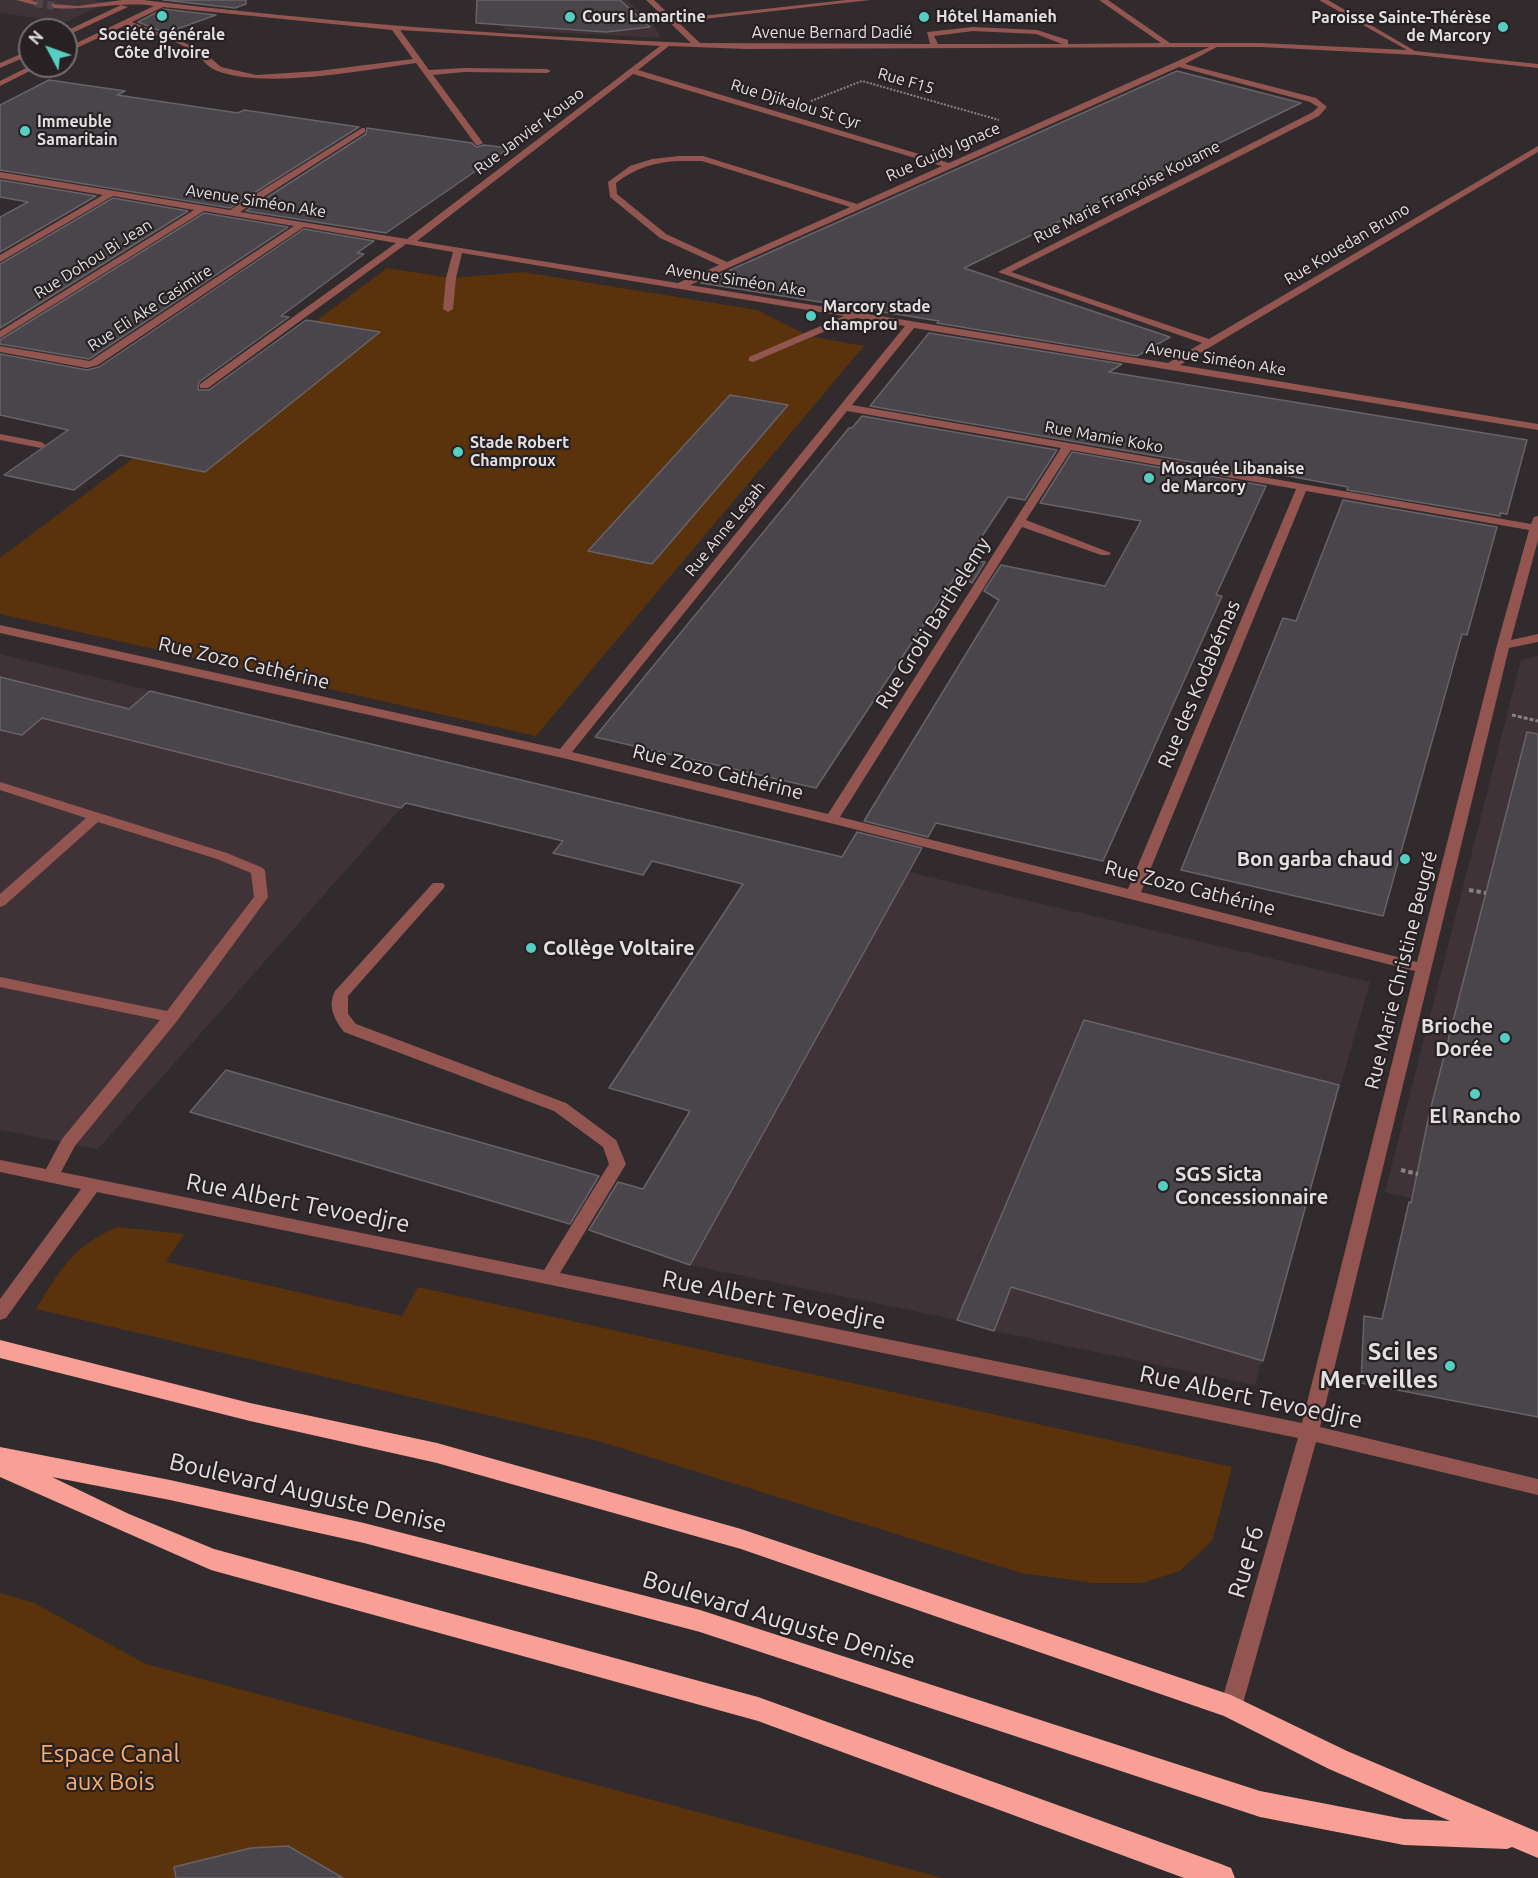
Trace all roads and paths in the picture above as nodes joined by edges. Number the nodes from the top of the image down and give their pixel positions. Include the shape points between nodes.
1 (20, 0) edge
2 (126, 0) edge
3 (171, 0) edge
4 (650, 0) edge
5 (866, 0) edge
6 (1107, 0) edge
7 (1323, 0) edge
8 (136, 1) edge
9 (35, 3) dead end
10 (162, 4) junction
11 (54, 6) dead end
12 (672, 21) junction
13 (125, 22) junction
14 (78, 28) edge
15 (394, 29) junction
16 (667, 44) junction
17 (78, 45) edge
18 (698, 45) junction
19 (1071, 45) junction
20 (1167, 45) junction
21 (1219, 45) junction
22 (935, 47) junction
23 (1417, 53) junction
24 (1455, 56) junction
25 (18, 58) edge
26 (417, 60) junction
27 (1538, 61) edge
28 (1178, 64) junction
29 (0, 66) edge
30 (1538, 66) edge
31 (547, 71) dead end
32 (633, 71) junction
33 (426, 73) junction
34 (18, 75) edge
35 (0, 84) edge
36 (777, 114) junction
37 (1032, 129) junction
38 (362, 130) dead end
39 (479, 143) dead end
40 (1538, 148) edge
41 (950, 166) junction
42 (0, 175) edge
43 (112, 193) junction
44 (858, 207) junction
45 (202, 208) junction
46 (232, 213) junction
47 (303, 224) junction
48 (406, 241) junction
49 (458, 250) junction
50 (0, 259) edge
51 (726, 266) junction
52 (680, 286) junction
53 (448, 309) dead end
54 (855, 315) junction
55 (912, 324) junction
56 (0, 335) edge
57 (1209, 343) junction
58 (0, 349) edge
59 (753, 359) dead end
60 (1171, 366) junction
61 (204, 387) dead end
62 (844, 407) junction
63 (1538, 427) edge
64 (0, 437) edge
65 (41, 445) dead end
66 (1067, 447) junction
67 (1302, 488) junction
68 (1020, 522) junction
69 (1537, 524) edge
70 (1105, 553) dead end
71 (0, 628) edge
72 (1538, 638) edge
73 (1503, 645) junction
74 (563, 754) junction
75 (0, 786) edge
76 (95, 817) junction
77 (832, 819) junction
78 (438, 886) dead end
79 (1133, 894) junction
80 (0, 902) edge
81 (1423, 968) junction
82 (0, 982) edge
83 (171, 1017) junction
84 (0, 1166) edge
85 (50, 1177) junction
86 (92, 1186) junction
87 (548, 1278) junction
88 (0, 1313) edge
89 (9, 1351) edge
90 (1309, 1432) junction
91 (0, 1457) edge
92 (0, 1467) edge
93 (1538, 1486) edge
94 (1231, 1707) junction
95 (1538, 1838) edge
96 (1538, 1845) edge
97 (1221, 1878) edge

1 - 9 street
2 - 8 street, Avenue Bernard Dadié
3 - 10 street
4 - 12 street
5 - 12 street
6 - 20 street
7 - 23 street
8 - 10 street, Avenue Bernard Dadié
8 - 11 street via 78,8
8 - 14 street
10 - 13 street
10 - 15 street, Avenue Bernard Dadié
12 - 18 street
13 - 17 street
13 - 26 street via 183,44 219,69 256,77
15 - 16 street, Avenue Bernard Dadié
15 - 26 street
16 - 18 street, Avenue Bernard Dadié
16 - 32 street, Rue Janvier Kouao
18 - 22 street, Avenue Bernard Dadié
19 - 20 street, Avenue Bernard Dadié
19 - 22 street, Avenue Bernard Dadié
19 - 22 street via 1037,32 973,29 930,34
20 - 21 street, Avenue Bernard Dadié
21 - 23 street, Avenue Bernard Dadié
21 - 28 street, Rue Guidy Ignace
23 - 24 street, Avenue Bernard Dadié
24 - 27 street
24 - 30 street, Avenue Bernard Dadié
25 - 29 street
26 - 33 street
28 - 37 street, Rue Guidy Ignace
28 - 57 street, Rue Marie Françoise Kouame via 1313,100 1323,107 1316,114 1003,272
31 - 33 street
32 - 36 street, Rue Djikalou St Cyr
32 - 48 street, Rue Janvier Kouao
33 - 39 street
34 - 35 street
36 - 37 path, Rue F15 via 861,81
36 - 41 street, Rue Djikalou St Cyr
37 - 41 street, Rue Guidy Ignace
38 - 46 street
40 - 57 street, Rue Kouedan Bruno
41 - 44 street, Rue Guidy Ignace
42 - 43 street, Avenue Siméon Ake
43 - 45 street, Avenue Siméon Ake
43 - 50 street
44 - 51 street, Rue Guidy Ignace
44 - 51 street via 703,159 676,156 624,172 612,182 613,195 663,236
45 - 46 street, Avenue Siméon Ake
45 - 56 street, Rue Dohou Bi Jean
46 - 47 street, Avenue Siméon Ake
47 - 48 street, Avenue Siméon Ake
47 - 58 street, Rue Eli Ake Casimire via 94,363 87,365
48 - 49 street, Avenue Siméon Ake
48 - 61 street, Rue Janvier Kouao
49 - 52 street, Avenue Siméon Ake
49 - 53 street
51 - 52 street, Rue Guidy Ignace
52 - 54 street, Avenue Siméon Ake
54 - 55 street, Avenue Siméon Ake
54 - 59 street
55 - 60 street, Avenue Siméon Ake
55 - 62 street, Rue Anne Legah
57 - 60 street, Rue Kouedan Bruno
60 - 63 street, Avenue Siméon Ake
62 - 66 street, Rue Mamie Koko
62 - 74 street, Rue Anne Legah
64 - 65 street
66 - 67 street, Rue Mamie Koko
66 - 68 street, Rue Grobi Barthelemy
67 - 69 street, Rue Mamie Koko
67 - 79 street, Rue des Kodabémas
68 - 70 street
68 - 77 street, Rue Grobi Barthelemy
69 - 73 street, Rue Marie Christine Beugré
71 - 74 street, Rue Zozo Cathérine
72 - 73 street
73 - 81 street, Rue Marie Christine Beugré
74 - 77 street, Rue Zozo Cathérine
75 - 76 street
76 - 80 street
76 - 83 street via 258,871 261,897
77 - 79 street, Rue Zozo Cathérine
78 - 87 street via 340,995 340,1015 350,1028 560,1107 610,1144 618,1164
79 - 81 street, Rue Zozo Cathérine
81 - 90 street, Rue Marie Christine Beugré
82 - 83 street
83 - 85 street via 68,1143
84 - 85 street, Rue Albert Tevoedjre
85 - 86 street, Rue Albert Tevoedjre
86 - 87 street, Rue Albert Tevoedjre
86 - 88 street
87 - 90 street, Rue Albert Tevoedjre
89 - 94 highway via 250,1412 437,1453 730,1536
90 - 93 street, Rue Albert Tevoedjre
90 - 94 street, Rue F6
91 - 95 highway, Boulevard Auguste Denise via 364,1533 700,1621 1260,1804 1404,1832
92 - 97 highway via 211,1558 758,1708
94 - 96 highway via 1338,1760

